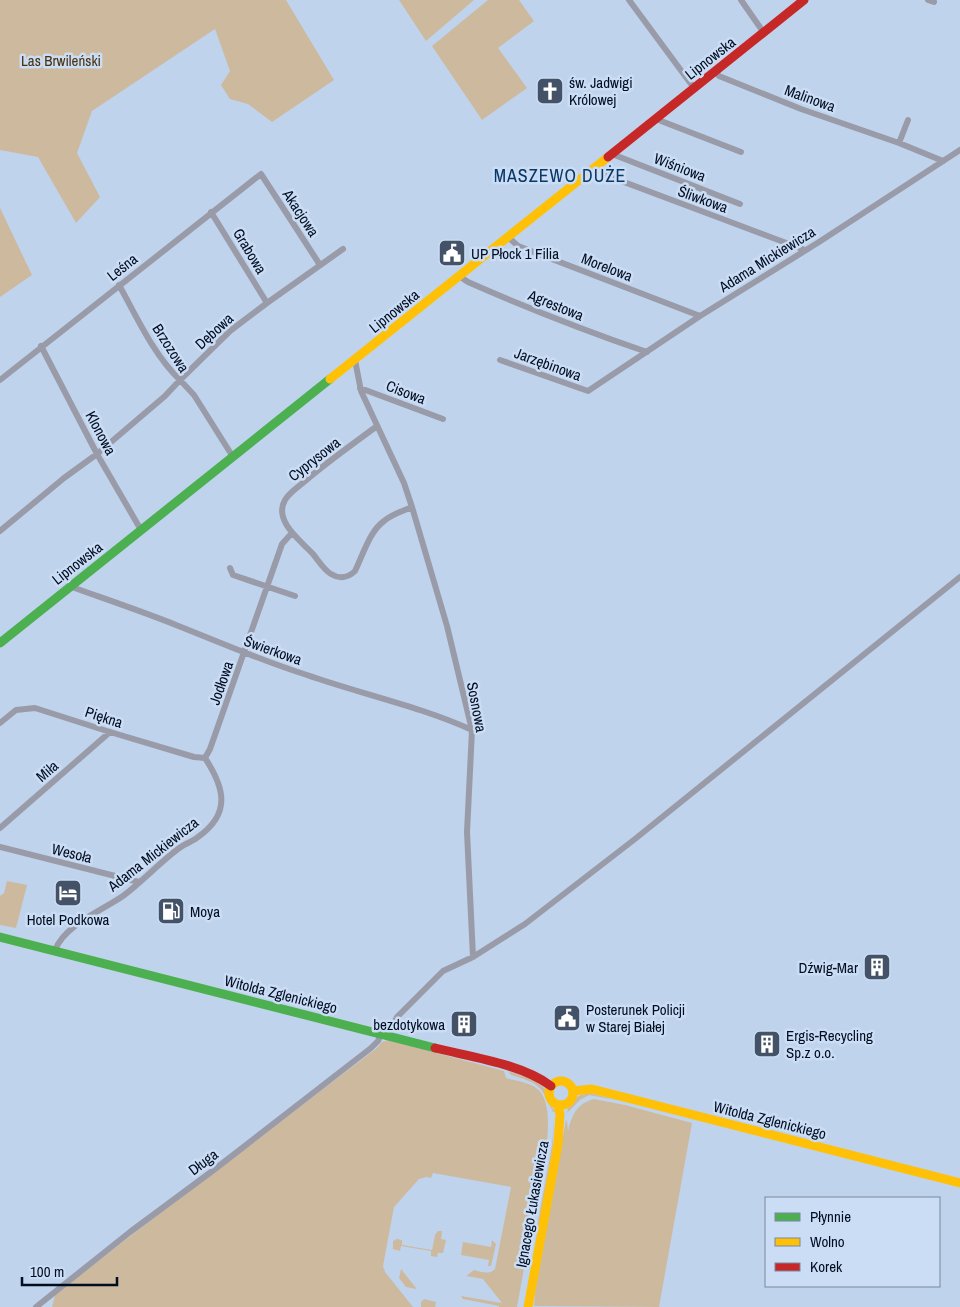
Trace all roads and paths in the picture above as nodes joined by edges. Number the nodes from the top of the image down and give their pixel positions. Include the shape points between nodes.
1 (629, 0) edge
2 (741, 0) edge
3 (804, 0) edge
4 (764, 33) junction
5 (715, 71) junction
6 (694, 88) junction
7 (656, 119) junction
8 (908, 120) dead end
9 (899, 143) junction
10 (960, 150) edge
11 (741, 152) dead end
12 (612, 154) junction
13 (943, 161) junction
14 (592, 170) junction
15 (261, 174) joint
16 (740, 204) dead end
17 (211, 212) junction
18 (508, 237) junction
19 (343, 249) dead end
20 (805, 250) junction
21 (320, 266) junction
22 (459, 276) junction
23 (119, 285) junction
24 (267, 303) junction
25 (700, 316) junction
26 (41, 346) junction
27 (647, 352) junction
28 (355, 360) junction
29 (500, 360) dead end
30 (0, 380) edge
31 (180, 380) junction
32 (360, 388) junction
33 (588, 391) joint
34 (443, 420) dead end
35 (377, 426) junction
36 (97, 454) junction
37 (233, 457) junction
38 (412, 507) junction
39 (141, 530) junction
40 (0, 531) edge
41 (291, 534) junction
42 (230, 568) dead end
43 (960, 577) edge
44 (69, 586) junction
45 (267, 586) junction
46 (295, 596) dead end
47 (0, 643) edge
48 (244, 653) junction
49 (0, 723) edge
50 (472, 730) junction
51 (110, 732) junction
52 (205, 758) junction
53 (0, 828) edge
54 (0, 847) edge
55 (139, 882) junction
56 (0, 937) edge
57 (55, 950) junction
58 (473, 957) junction
59 (385, 1034) junction
60 (551, 1086) junction
61 (573, 1091) junction
62 (558, 1106) junction
63 (960, 1183) edge
64 (46, 1304) edge
65 (36, 1307) edge
66 (528, 1307) edge

1 - 6 street
2 - 4 street
3 - 4 main road, Lipnowska
4 - 5 main road, Lipnowska
5 - 6 main road, Lipnowska
5 - 9 street, Malinowa via 719,76 801,109
6 - 7 main road, Lipnowska
7 - 11 street
7 - 12 main road, Lipnowska
8 - 9 street
9 - 13 street, Malinowa
10 - 13 street, Adama Mickiewicza
12 - 14 main road, Lipnowska
12 - 16 street, Wiśniowa
13 - 20 street, Adama Mickiewicza
14 - 18 main road, Lipnowska
14 - 20 street, Śliwkowa
15 - 17 street, Leśna
15 - 21 street, Akacjowa
17 - 23 street, Leśna
17 - 24 street, Grabowa
18 - 22 main road, Lipnowska
18 - 25 street, Morelowa via 518,246
19 - 21 street, Dębowa
20 - 25 street, Adama Mickiewicza
21 - 24 street, Dębowa
22 - 27 street, Agrestowa via 527,307
22 - 28 main road, Lipnowska
23 - 26 street, Leśna
23 - 31 street, Brzozowa via 158,354
24 - 31 street, Dębowa via 230,332
25 - 27 street, Adama Mickiewicza
26 - 30 street, Leśna
26 - 36 street, Klonowa
27 - 33 street, Adama Mickiewicza
28 - 32 street, Sosnowa
28 - 37 main road, Lipnowska
29 - 33 street, Jarzębinowa
31 - 36 street, Brzozowa
31 - 37 street via 194,395
32 - 34 street, Cisowa
32 - 35 street, Sosnowa
35 - 38 street, Sosnowa
35 - 41 street, Cyprysowa via 288,496 282,507
36 - 39 street, Klonowa
36 - 40 street
37 - 39 main road, Lipnowska
38 - 41 street via 380,524 350,576 329,573
38 - 50 street, Sosnowa via 447,626
39 - 44 main road, Lipnowska
41 - 45 street, Jodłowa via 282,544
42 - 45 street via 233,575
43 - 58 street via 635,839 525,924
44 - 47 main road, Lipnowska
44 - 48 street, Świerkowa
45 - 46 street
45 - 48 street, Jodłowa
48 - 50 street, Świerkowa
48 - 52 street, Jodłowa
49 - 51 street, Piękna via 16,710 34,708
50 - 58 street, Sosnowa via 467,832
51 - 52 street, Piękna
51 - 53 street, Miła
52 - 55 street, Adama Mickiewicza via 220,785 222,799 218,814 198,838 179,848
54 - 55 street, Wesoła
55 - 57 street, Adama Mickiewicza via 69,931
56 - 57 main road, Witolda Zglenickiego
57 - 59 main road, Witolda Zglenickiego
58 - 59 street via 443,970 397,1017
59 - 60 main road, Witolda Zglenickiego via 518,1069 539,1077
59 - 64 street, Długa via 216,1169 130,1232
60 - 61 main road via 564,1081
60 - 62 main road via 549,1096
61 - 62 main road via 569,1103
61 - 63 main road, Witolda Zglenickiego via 592,1089
62 - 66 main road, Ignacego Łukasiewicza via 558,1144
64 - 65 street, Długa

